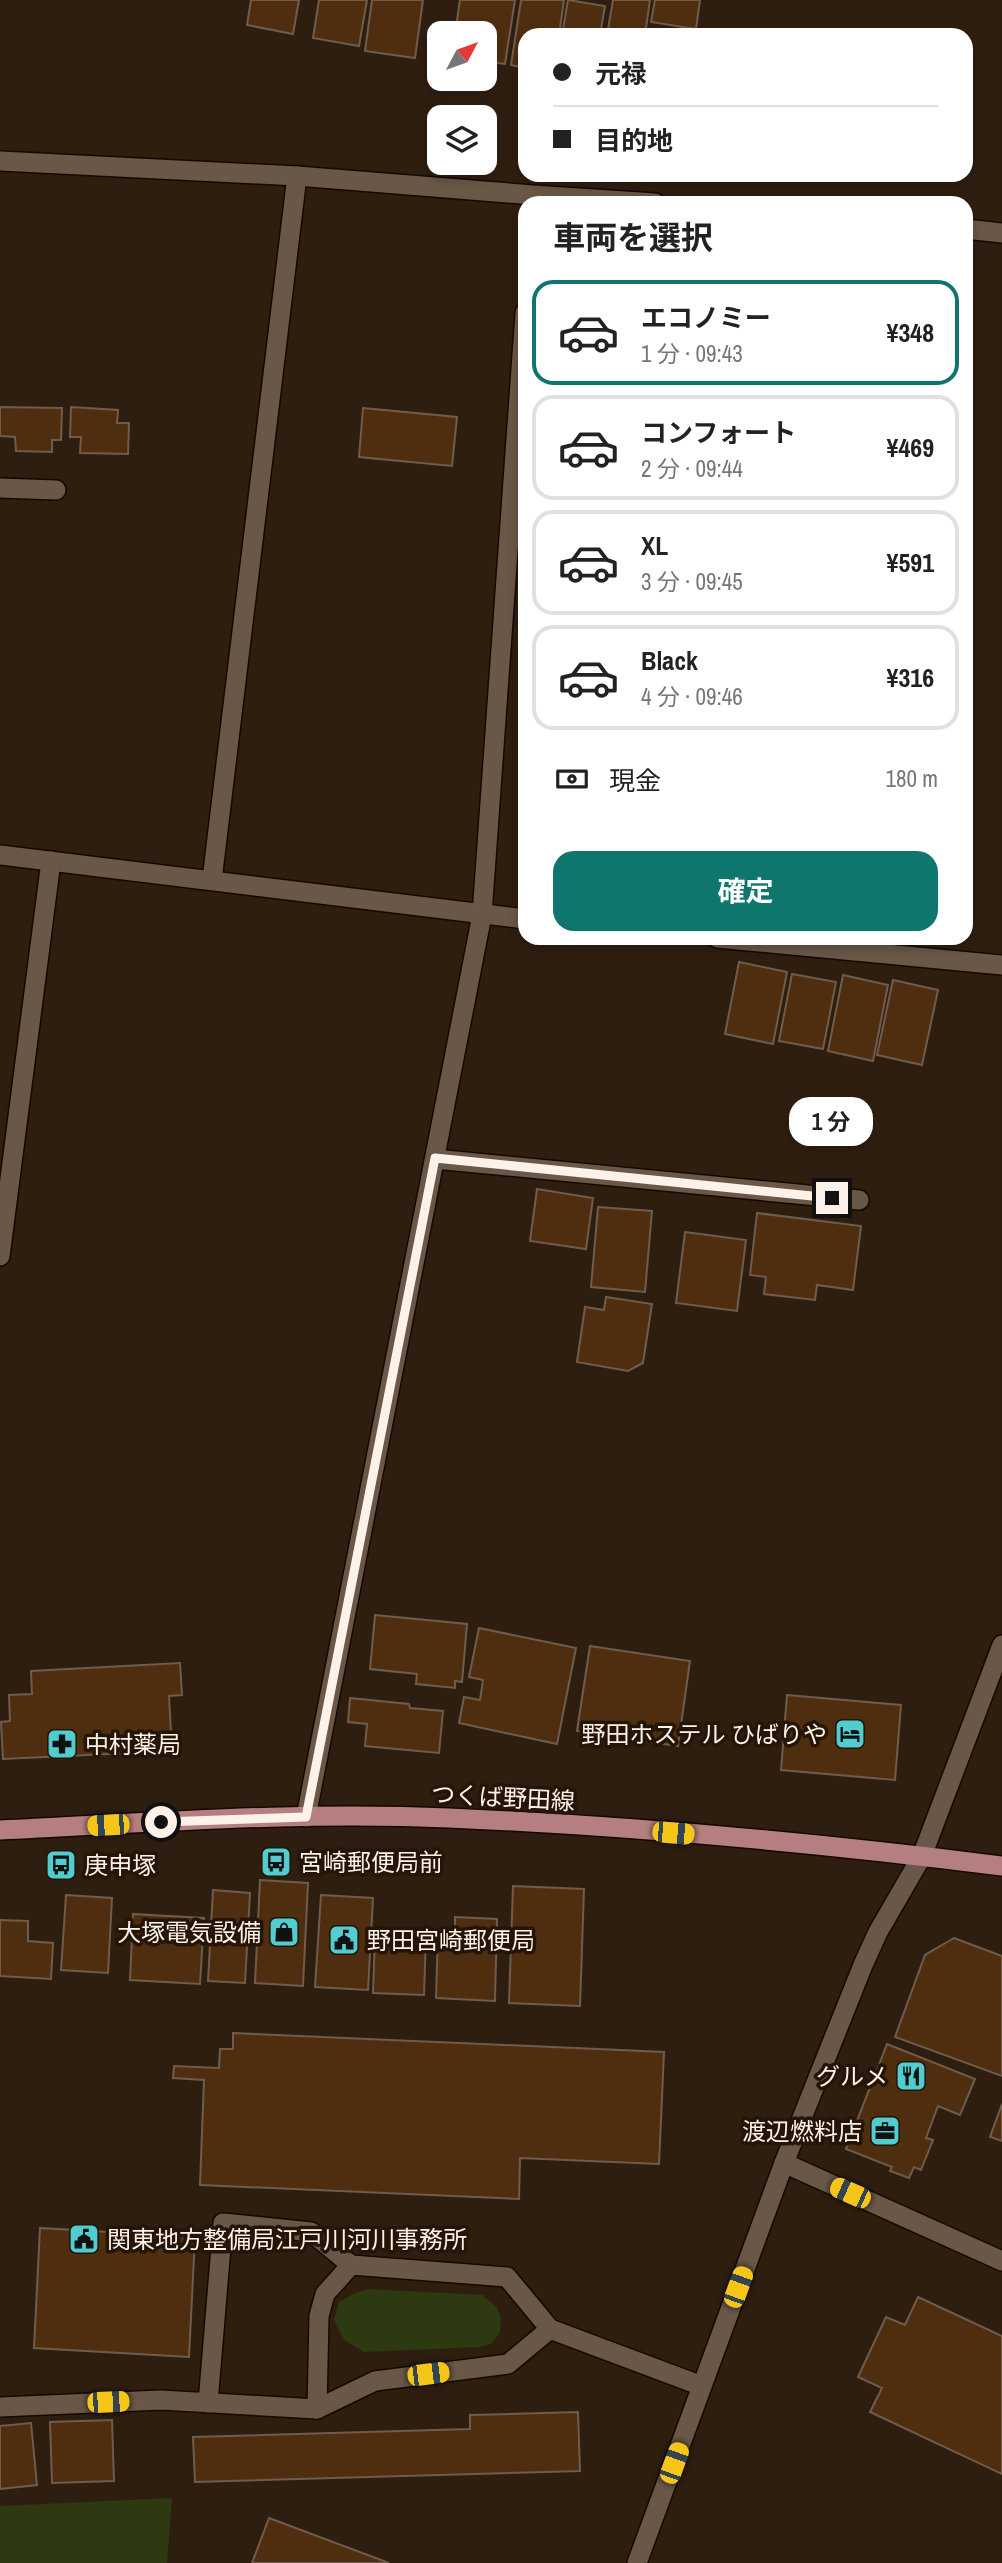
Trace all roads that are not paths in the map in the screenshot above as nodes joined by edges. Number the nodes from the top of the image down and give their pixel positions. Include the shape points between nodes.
1 (0, 161) edge
2 (297, 176) junction
3 (518, 198) edge
4 (973, 230) edge
5 (1002, 233) edge
6 (518, 411) edge
7 (0, 488) edge
8 (56, 490) dead end
9 (0, 855) edge
10 (51, 861) junction
11 (212, 880) junction
12 (482, 915) junction
13 (518, 918) edge
14 (791, 945) edge
15 (1002, 965) edge
16 (435, 1158) junction
17 (859, 1200) dead end
18 (3, 1207) edge
19 (0, 1256) edge
20 (1002, 1645) edge
21 (306, 1817) junction
22 (0, 1830) edge
23 (922, 1856) junction
24 (1002, 1866) edge
25 (783, 2163) junction
26 (1002, 2262) edge
27 (351, 2265) junction
28 (550, 2329) junction
29 (702, 2386) junction
30 (208, 2403) junction
31 (0, 2406) edge
32 (317, 2409) junction
33 (637, 2563) edge

1 - 2 street
2 - 3 street
2 - 11 street
4 - 5 street
6 - 12 street
7 - 8 street
9 - 10 street
10 - 11 street
10 - 18 street
11 - 12 street
12 - 13 street
12 - 16 street
14 - 15 street
16 - 17 street
16 - 21 street
18 - 19 street
20 - 23 street
21 - 22 main road, つくば野田線
21 - 23 main road, つくば野田線 via 593,1826
23 - 24 main road, つくば野田線
23 - 25 street via 863,1965
25 - 26 street
25 - 29 street
27 - 28 street via 507,2277
27 - 30 street via 311,2232 223,2223
27 - 32 street via 325,2294 319,2316
28 - 29 street
28 - 32 street via 508,2364 375,2381
29 - 33 street
30 - 31 street via 162,2400
30 - 32 street

